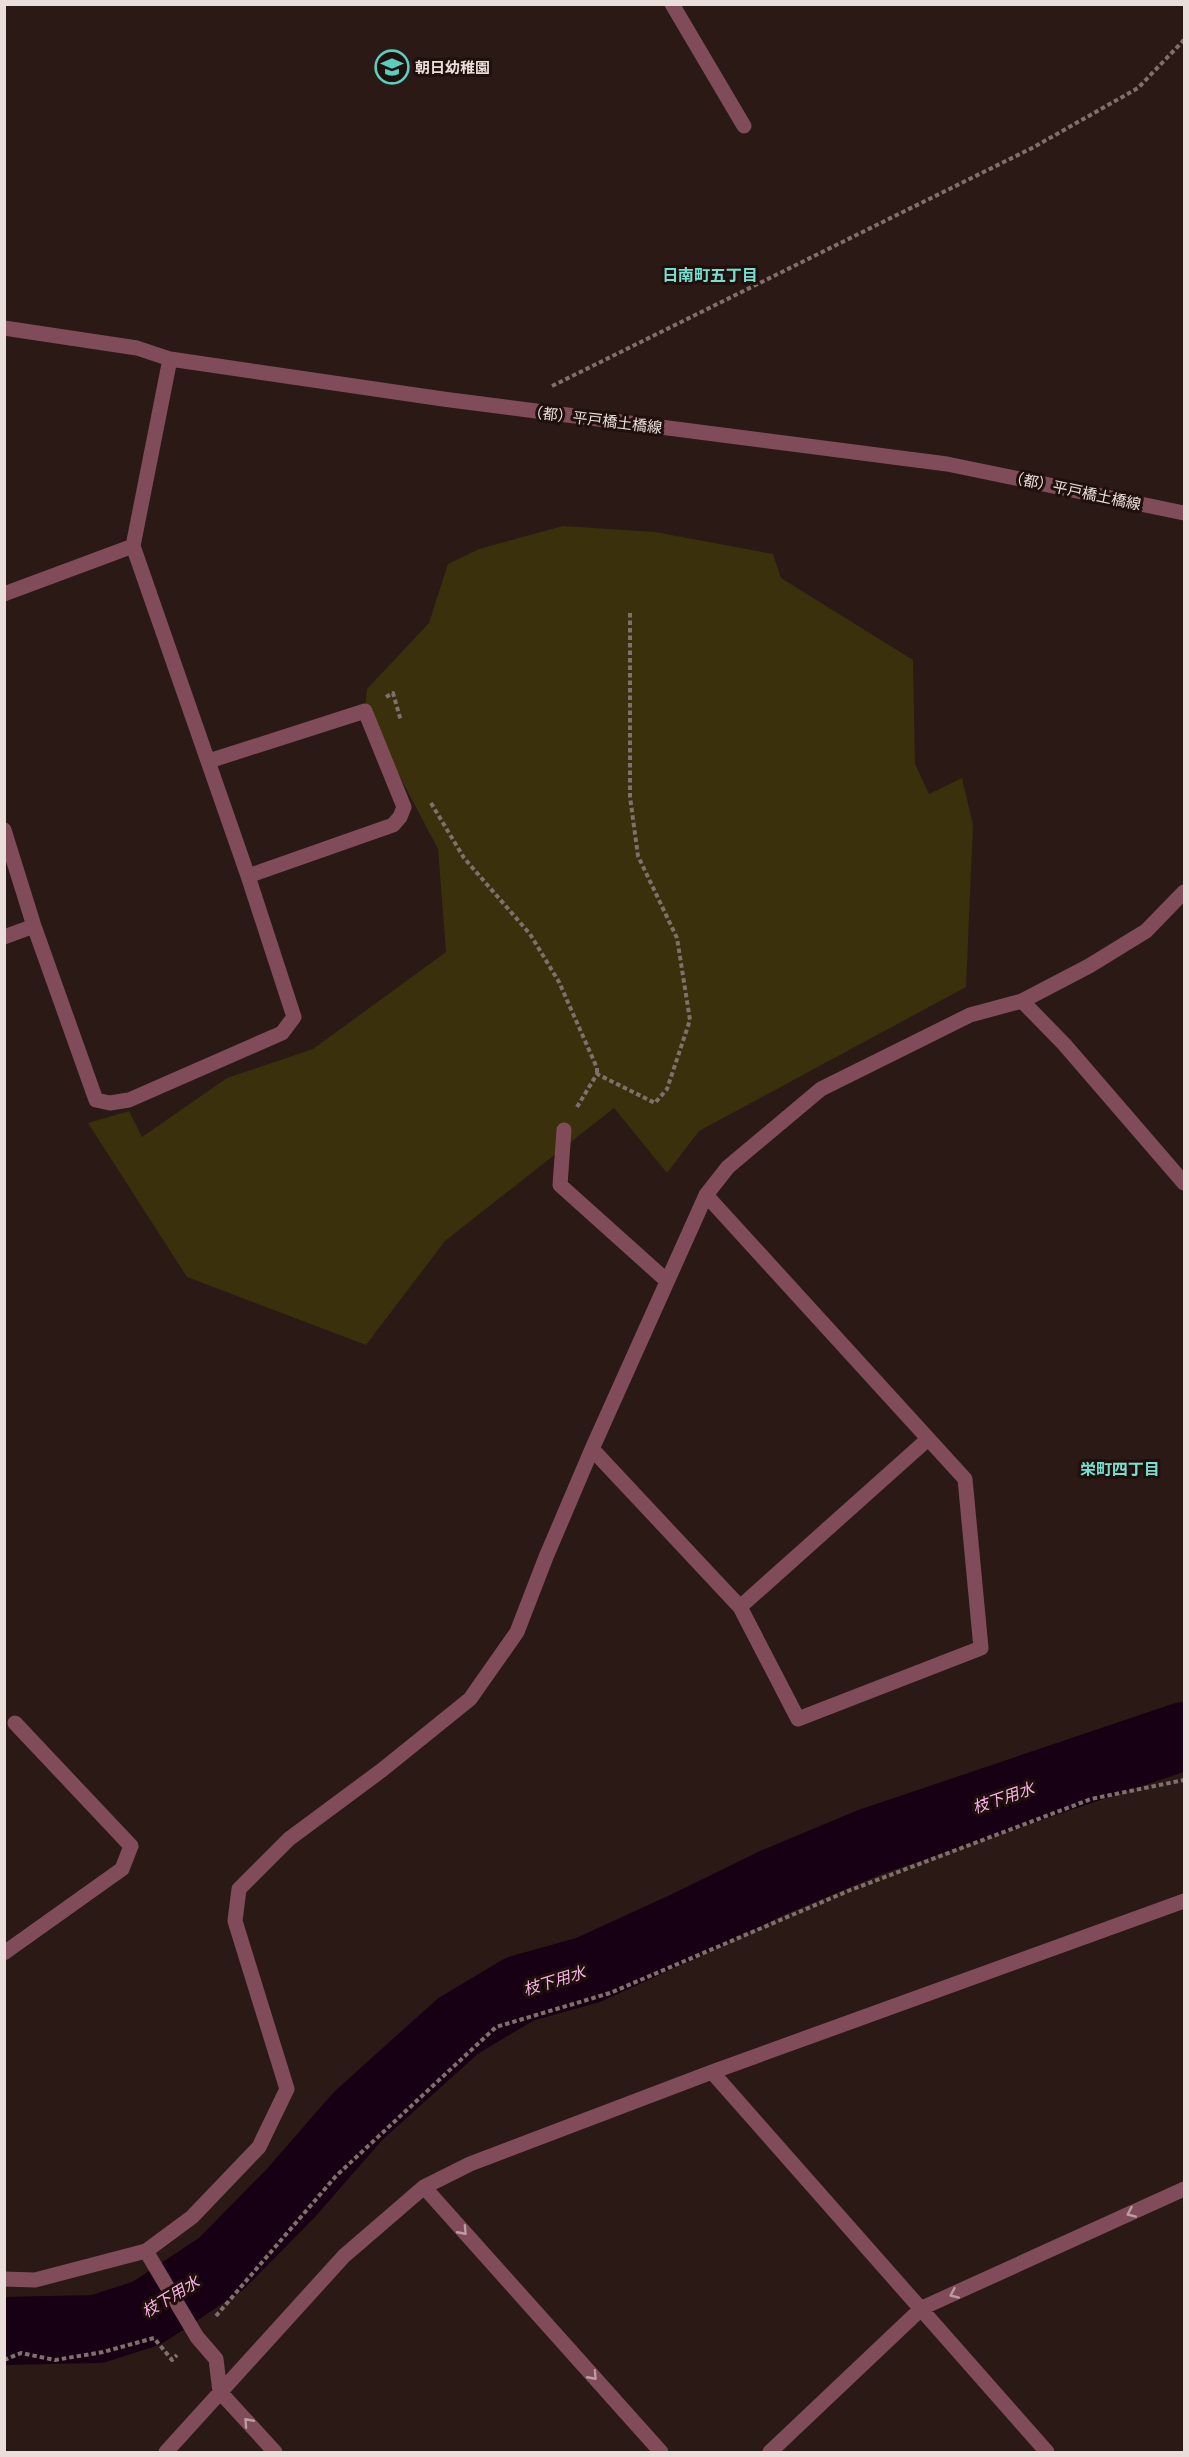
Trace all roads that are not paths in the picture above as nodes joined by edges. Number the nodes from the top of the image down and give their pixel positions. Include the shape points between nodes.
1 (672, 4) edge
2 (744, 126) dead end
3 (4, 328) edge
4 (170, 359) junction
5 (1185, 513) edge
6 (133, 546) junction
7 (4, 594) edge
8 (209, 761) junction
9 (4, 830) edge
10 (248, 876) junction
11 (1185, 892) edge
12 (34, 927) junction
13 (4, 937) edge
14 (1022, 1001) junction
15 (564, 1130) road end
16 (1185, 1183) edge
17 (706, 1195) junction
18 (667, 1281) junction
19 (928, 1439) junction
20 (592, 1449) junction
21 (740, 1607) junction
22 (15, 1723) dead end
23 (1185, 1901) edge
24 (4, 1953) edge
25 (712, 2072) junction
26 (424, 2187) junction
27 (1181, 2195) edge
28 (146, 2251) junction
29 (4, 2279) edge
30 (922, 2308) junction
31 (220, 2392) junction
32 (166, 2452) edge
33 (275, 2452) edge
34 (661, 2452) edge
35 (770, 2452) edge
36 (1047, 2452) edge

1 - 2 street
3 - 4 street, （都）平戸橋土橋線 via 137,348
4 - 5 street, （都）平戸橋土橋線 via 487,405 947,464
4 - 6 street
6 - 7 street
6 - 8 street
8 - 10 street
8 - 10 street via 365,711 404,807 393,825
9 - 12 street
10 - 12 street via 294,1017 282,1033 129,1100 96,1100
11 - 14 street via 1146,931
12 - 13 street
14 - 16 street
14 - 17 street via 970,1015 821,1089 729,1167
15 - 18 street via 560,1185
17 - 18 street
17 - 19 street
18 - 20 street
19 - 21 street
19 - 21 street via 965,1479 981,1648 798,1719
20 - 21 street
20 - 28 street via 518,1632 470,1699 289,1839 239,1889 234,1921 287,2089 259,2147 192,2217
22 - 24 street via 131,1846 122,1869
23 - 25 street
25 - 26 street via 470,2164
25 - 30 street
26 - 31 street via 344,2256
26 -> 34 street
27 -> 30 street
28 - 29 street via 35,2280
28 - 31 street via 197,2337 216,2359
30 - 35 street
30 - 36 street
31 - 32 street
33 -> 31 street

